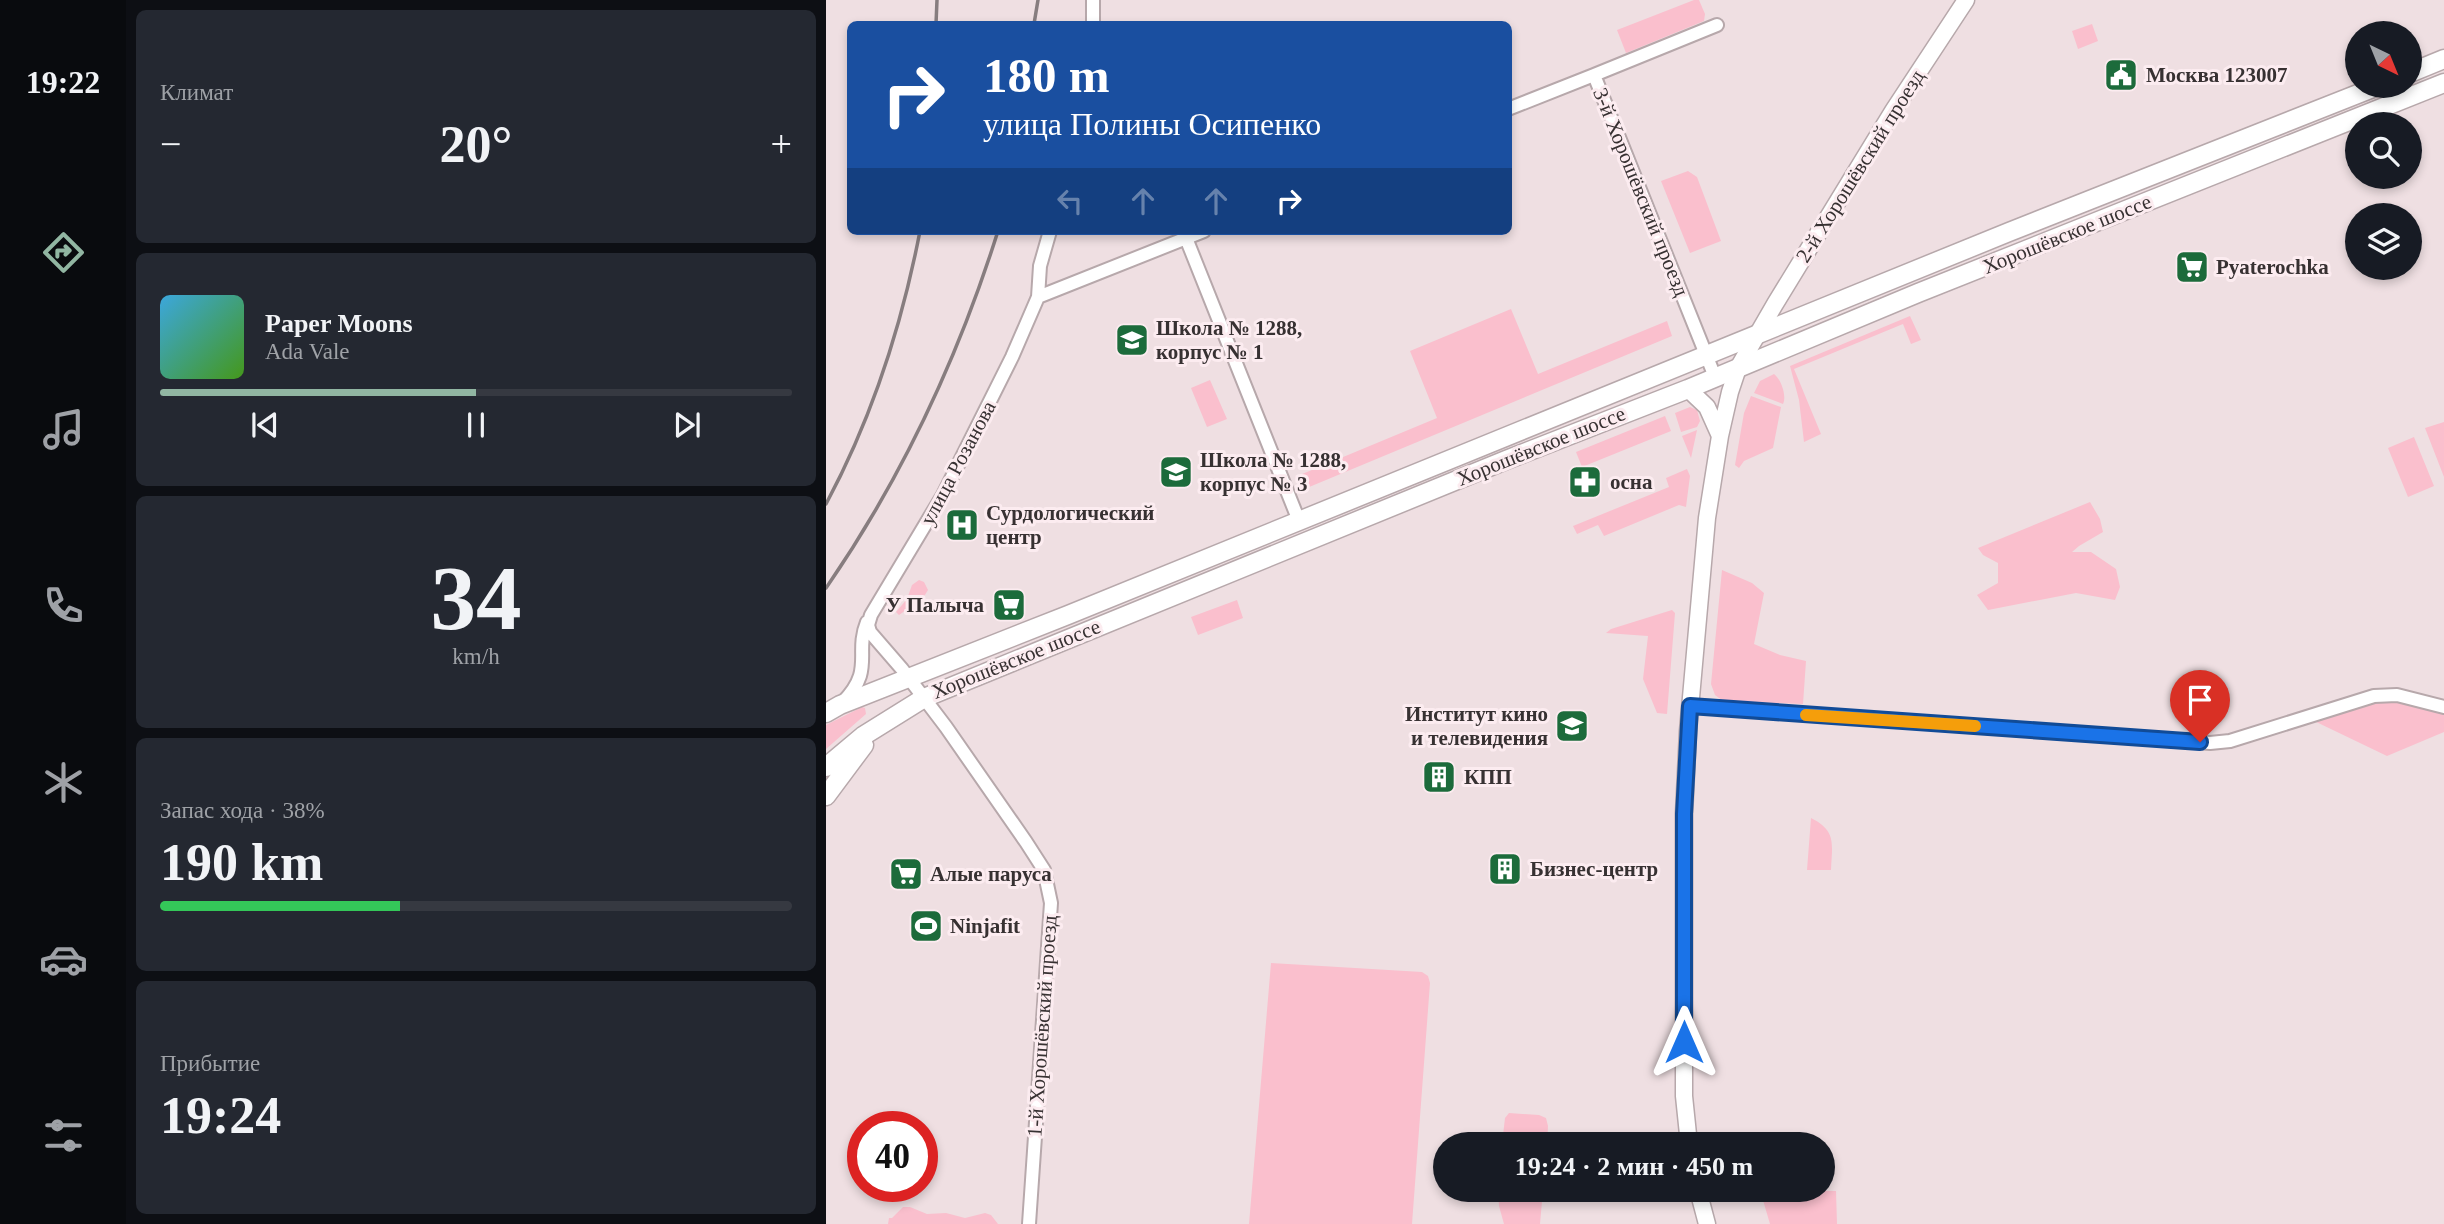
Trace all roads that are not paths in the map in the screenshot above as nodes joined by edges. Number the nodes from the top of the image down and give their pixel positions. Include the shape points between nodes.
1 (1093, 0) edge
2 (1966, 0) edge
3 (1093, 21) edge
4 (1717, 25) dead end
5 (2444, 59) edge
6 (2422, 68) edge
7 (1594, 75) junction
8 (2444, 83) edge
9 (2348, 98) edge
10 (1512, 107) edge
11 (2256, 135) junction
12 (2203, 156) junction
13 (2244, 163) junction
14 (2211, 176) junction
15 (1049, 235) edge
16 (1194, 235) edge
17 (1186, 238) junction
18 (1038, 297) junction
19 (1758, 335) junction
20 (1709, 354) junction
21 (1738, 368) junction
22 (1714, 377) junction
23 (1688, 389) junction
24 (1720, 436) junction
25 (1299, 520) junction
26 (871, 615) junction
27 (908, 677) junction
28 (924, 698) junction
29 (1690, 706) junction
30 (2444, 707) edge
31 (833, 709) edge
32 (826, 767) edge
33 (826, 796) edge
34 (1688, 1132) edge
35 (1701, 1202) edge
36 (1029, 1224) edge
37 (1707, 1224) edge

1 - 3 street
2 - 19 street, 2-й Хорошёвский проезд via 1854,173
4 - 7 street
5 - 6 main road
7 - 10 street, 3-й Хорошёвский проезд
7 - 20 street, 3-й Хорошёвский проезд
8 - 13 main road, Хорошёвское шоссе
9 - 11 main road, Хорошёвское шоссе
11 - 12 main road, Хорошёвское шоссе
11 - 13 street via 2244,147
12 - 14 street via 2212,156 2217,162 2217,171
12 - 19 main road, Хорошёвское шоссе
13 - 14 main road, Хорошёвское шоссе
14 - 21 main road, Хорошёвское шоссе
15 - 18 street, улица Розанова
16 - 17 street
17 - 18 street
17 - 25 street
18 - 26 street, улица Розанова via 972,440
19 - 20 main road, Хорошёвское шоссе
19 - 21 street, 2-й Хорошёвский проезд
20 - 21 street via 1728,356
20 - 22 street, 3-й Хорошёвский проезд
20 - 25 main road, Хорошёвское шоссе
21 - 22 main road, Хорошёвское шоссе
21 - 24 street, 2-й Хорошёвский проезд
22 - 23 main road, Хорошёвское шоссе
23 - 24 street via 1707,407
23 - 28 main road, Хорошёвское шоссе
24 - 29 street, 2-й Хорошёвский проезд via 1707,518
25 - 27 main road, Хорошёвское шоссе
26 - 27 street via 869,631
26 - 31 street, улица Розанова via 865,629 861,676 853,691
27 - 28 street, Хорошёвское шоссе
27 - 31 main road
28 - 32 main road via 863,736
28 - 33 main road via 868,740
28 - 36 street, 1-й Хорошёвский проезд via 1044,870 1051,903
29 - 30 street via 2210,743 2230,741 2374,696 2397,695
29 - 34 street, 2-й Хорошёвский проезд via 1684,814
35 - 37 street

